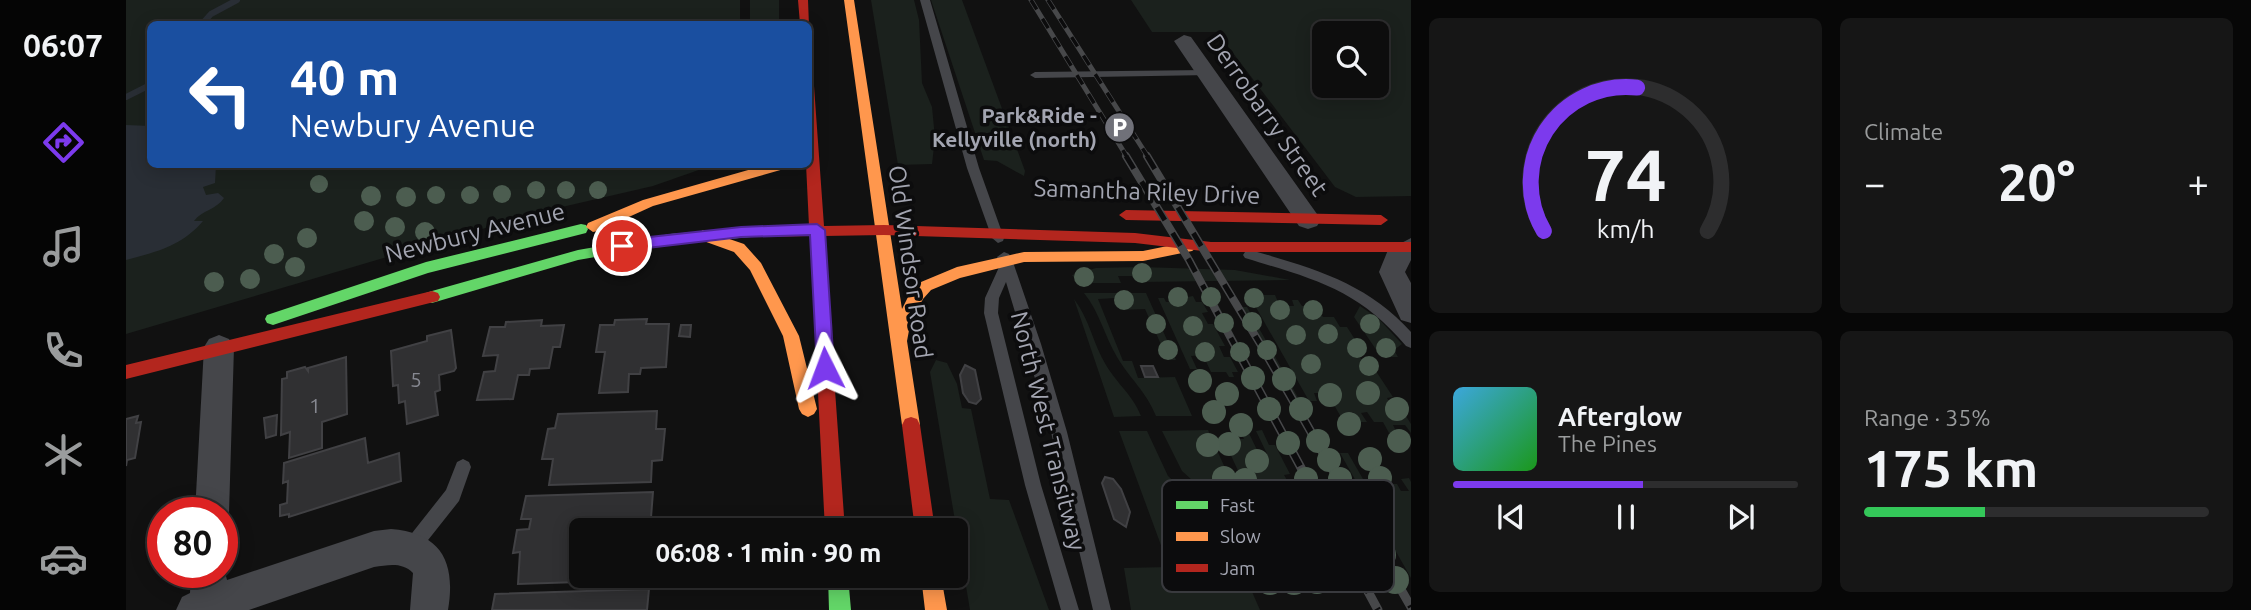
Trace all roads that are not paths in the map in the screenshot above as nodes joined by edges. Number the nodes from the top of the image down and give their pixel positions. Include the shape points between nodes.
1 (803, 0) edge
2 (849, 0) edge
3 (925, 0) edge
4 (805, 21) edge
5 (1184, 41) dead end
6 (1206, 73) junction
7 (1035, 75) dead end
8 (812, 155) edge
9 (772, 168) edge
10 (687, 210) dead end
11 (981, 210) junction
12 (1010, 211) dead end
13 (1110, 215) dead end
14 (1308, 220) junction
15 (1398, 220) dead end
16 (593, 227) junction
17 (817, 230) junction
18 (884, 230) junction
19 (996, 234) junction
20 (703, 235) junction
21 (1192, 246) junction
22 (1211, 247) junction
23 (1411, 247) edge
24 (1006, 263) junction
25 (1411, 312) edge
26 (1411, 342) edge
27 (899, 345) junction
28 (219, 347) junction
29 (126, 372) edge
30 (830, 447) junction
31 (463, 467) dead end
32 (213, 497) edge
33 (834, 518) edge
34 (923, 518) edge
35 (411, 548) junction
36 (839, 588) edge
37 (933, 588) edge
38 (204, 596) edge
39 (429, 610) edge
40 (840, 610) edge
41 (936, 610) edge
42 (1070, 610) edge
43 (1102, 610) edge

1 - 4 main road
2 - 18 main road, Old Windsor Road
3 - 11 lane, North West Transitway
5 - 6 street, Derrobarry Street
6 - 7 lane
6 - 14 street, Derrobarry Street
8 - 17 main road
9 - 16 main road via 648,203
10 - 16 main road, Newbury Avenue
11 - 12 main road, Samantha Riley Drive
11 - 19 lane, North West Transitway
13 - 14 main road, Samantha Riley Drive
14 - 15 main road, Samantha Riley Drive
16 - 28 main road, Newbury Avenue via 462,257 325,299
17 - 18 main road, Newbury Avenue
17 - 20 main road, Newbury Avenue
17 - 30 main road
18 - 19 main road, Samantha Riley Drive
18 - 27 main road, Old Windsor Road
19 - 21 main road, Samantha Riley Drive via 1135,238
19 - 24 lane, North West Transitway
20 - 28 main road, Newbury Avenue via 579,255 338,324
20 - 30 main road via 739,248 756,267 791,336 815,427
21 - 22 main road, Samantha Riley Drive
21 - 24 main road via 1143,257 1048,255
22 - 23 main road, Samantha Riley Drive
22 - 26 lane via 1282,264 1354,289 1387,313
23 - 25 street via 1397,257 1392,272
24 - 27 main road via 957,272 926,286 909,308
24 - 42 lane, North West Transitway via 991,313 1033,485
24 - 43 lane, North West Transitway via 1086,538
27 - 34 main road, Old Windsor Road
28 - 29 main road, Newbury Avenue
28 - 32 street
30 - 33 main road
31 - 35 lane via 453,495
35 - 38 street via 374,549
35 - 39 street via 433,570
36 - 40 main road
37 - 41 main road

